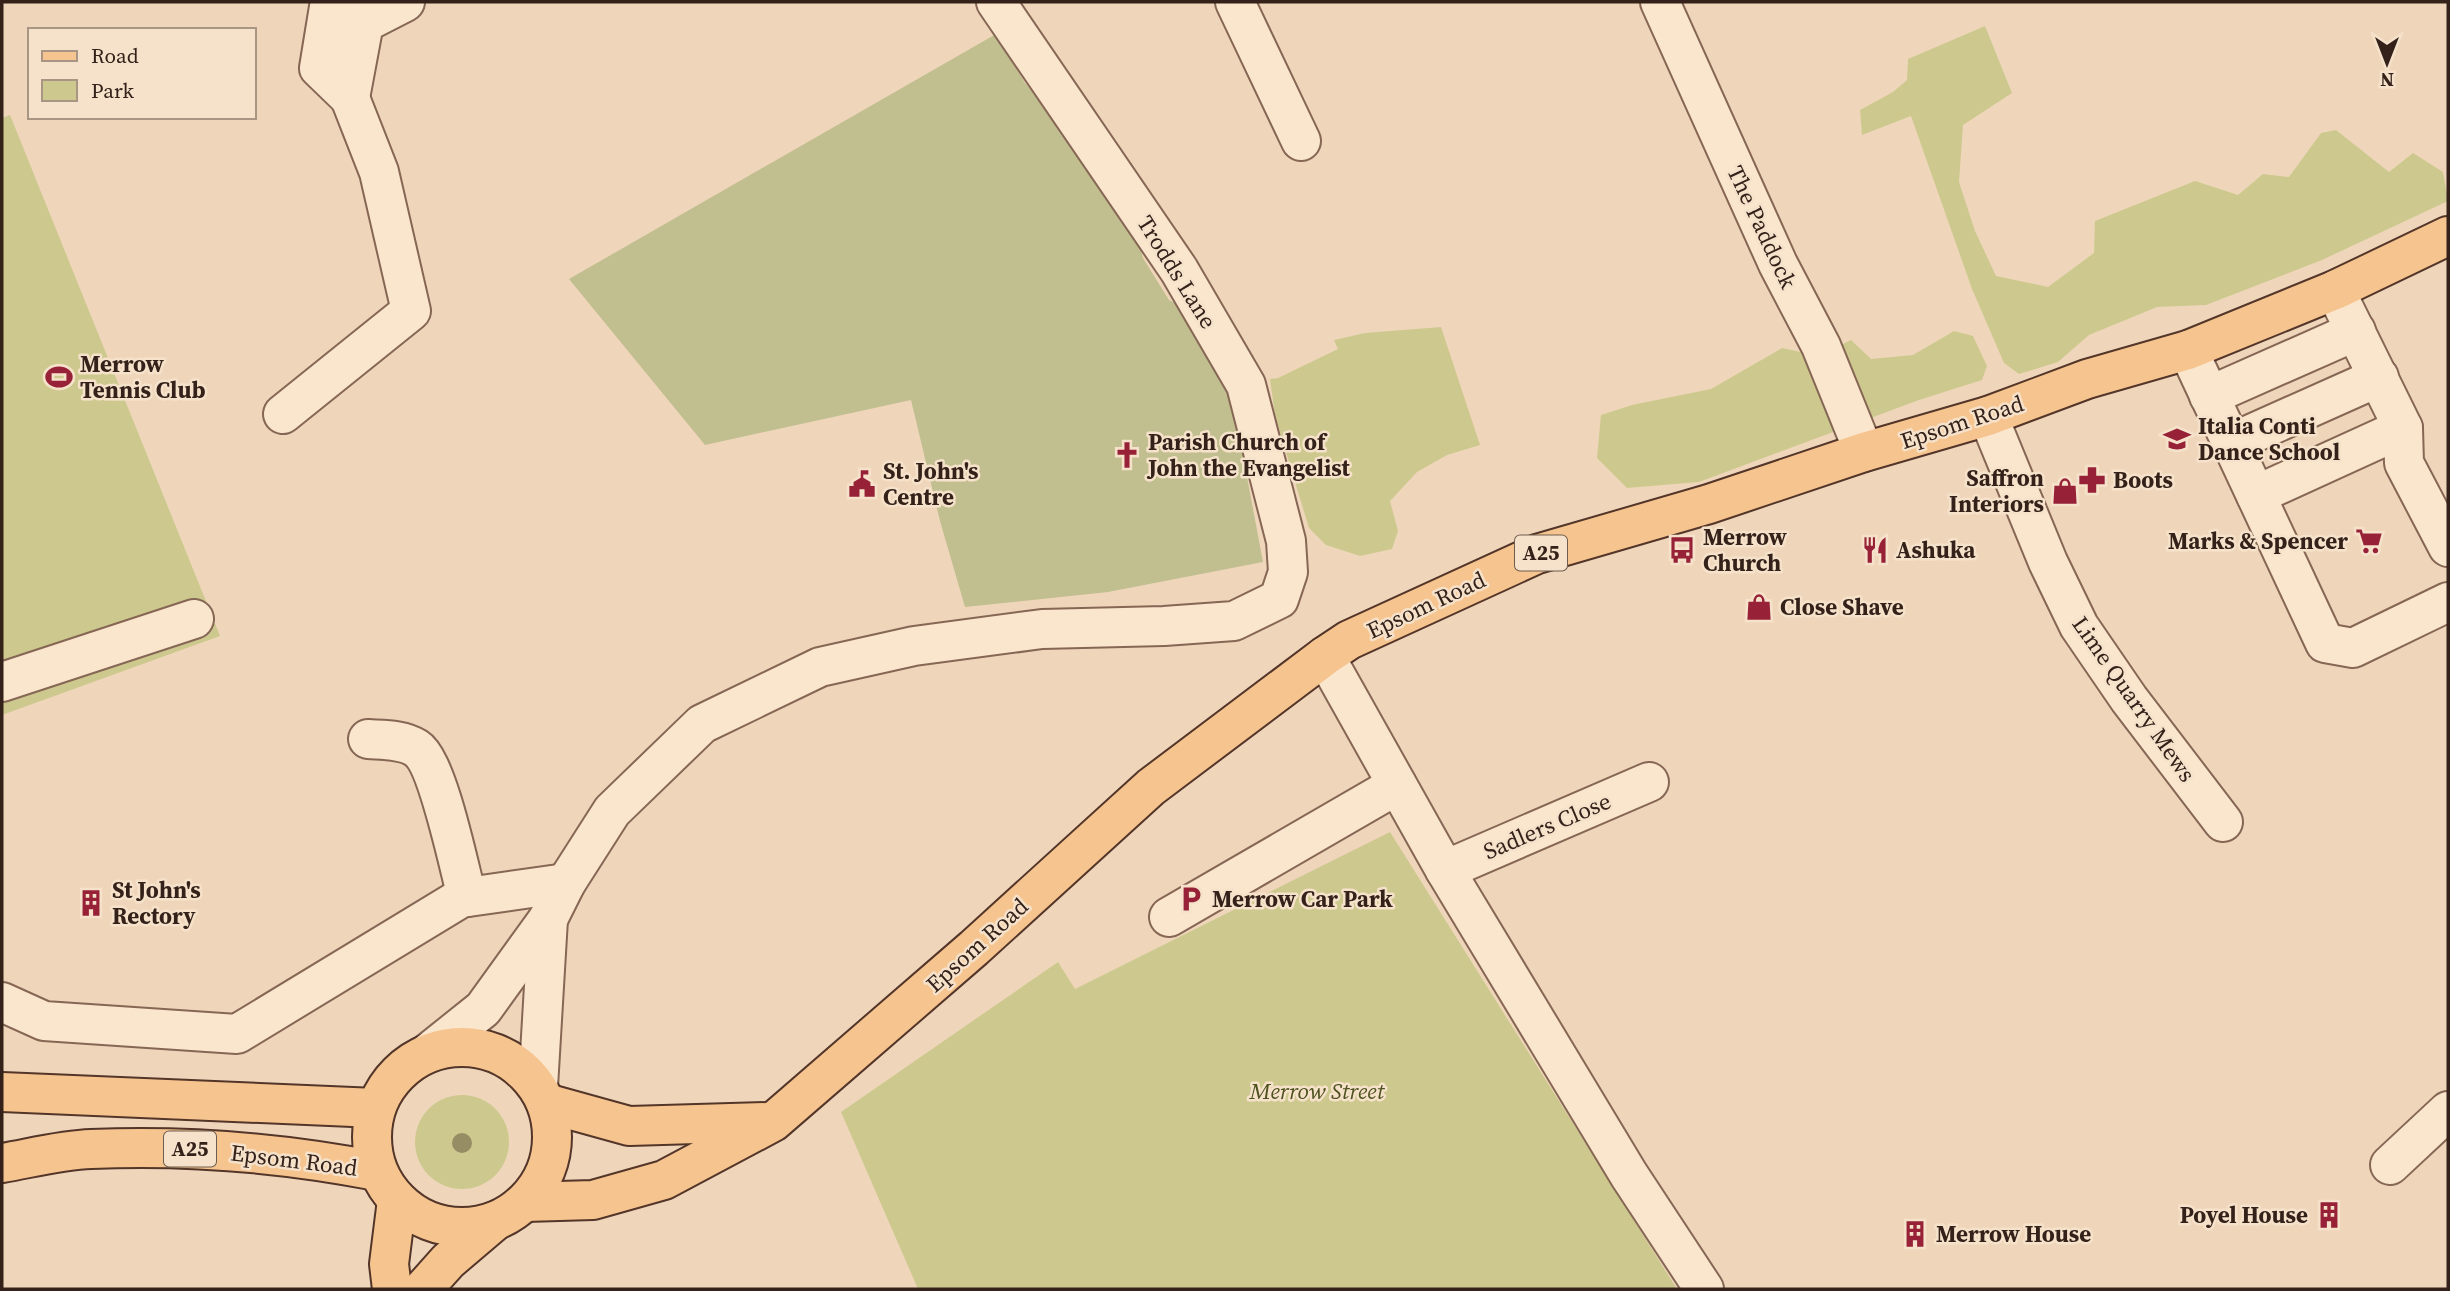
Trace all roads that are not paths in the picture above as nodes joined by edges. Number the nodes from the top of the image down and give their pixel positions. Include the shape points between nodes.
1 (405, 2) edge
2 (996, 2) edge
3 (1235, 2) edge
4 (1660, 2) edge
5 (328, 4) edge
6 (364, 23) junction
7 (350, 98) junction
8 (1301, 141) dead end
9 (2448, 236) edge
10 (2335, 290) junction
11 (2356, 331) junction
12 (2188, 350) junction
13 (2379, 377) junction
14 (283, 414) dead end
15 (1988, 416) junction
16 (2221, 422) junction
17 (2403, 428) junction
18 (1864, 452) junction
19 (2256, 495) junction
20 (2448, 547) edge
21 (2448, 602) edge
22 (194, 619) dead end
23 (1325, 656) junction
24 (2, 682) edge
25 (368, 739) dead end
26 (1649, 782) dead end
27 (1397, 785) junction
28 (2223, 822) dead end
29 (1445, 870) junction
30 (566, 883) junction
31 (467, 897) junction
32 (1169, 917) dead end
33 (548, 919) junction
34 (2, 1002) edge
35 (428, 1053) junction
36 (2, 1092) edge
37 (542, 1095) junction
38 (376, 1108) junction
39 (2448, 1111) edge
40 (773, 1122) junction
41 (2, 1163) edge
42 (2390, 1165) dead end
43 (387, 1185) junction
44 (510, 1211) junction
45 (392, 1289) edge
46 (423, 1289) edge
47 (1704, 1289) edge

1 - 6 street
2 - 30 street, Trodds Lane via 1179,270 1245,385 1286,541 1288,572 1279,599 1234,621 1042,628 914,646 820,667 702,724 611,811
3 - 8 street
4 - 18 street, The Paddock via 1778,264 1821,346
5 - 6 street
5 - 7 street via 319,68
6 - 7 street
7 - 14 street via 379,172 411,310
9 - 10 main road, Epsom Road / A25
10 - 11 street
10 - 12 main road, Epsom Road / A25
11 - 13 street
11 - 16 street
12 - 15 main road, Epsom Road / A25 via 2087,379
12 - 16 street
13 - 16 street
13 - 17 street
15 - 18 main road, Epsom Road / A25
15 - 28 street, Lime Quarry Mews via 2079,626
16 - 19 street
17 - 19 street
17 - 20 street via 2404,463
18 - 23 main road, Epsom Road / A25 via 1537,554 1349,640
19 - 21 street via 2325,643 2353,648
22 - 24 street
23 - 27 street
23 - 40 main road, Epsom Road / A25 via 1151,786
25 - 31 street via 402,742 417,748 426,759 436,780
26 - 29 street, Sadlers Close
27 - 29 street
27 - 32 street
29 - 47 street via 1629,1175
30 - 31 street
30 - 33 street
31 - 34 street via 237,1034 44,1021
33 - 35 street via 483,1009
33 - 37 street
35 - 37 main road via 458,1046 489,1050 517,1065
35 - 38 main road via 406,1066 388,1085
36 - 38 main road, A25
37 - 40 main road via 629,1126
37 - 44 main road via 553,1129 551,1156 541,1181
38 - 43 main road via 372,1150
39 - 42 street
40 - 44 main road, Epsom Road / A25 via 664,1180 593,1200
41 - 43 main road, Epsom Road / A25 via 89,1149 198,1149 303,1159
43 - 44 main road via 418,1216 443,1226 470,1227
43 - 45 main road
44 - 46 main road via 448,1261

